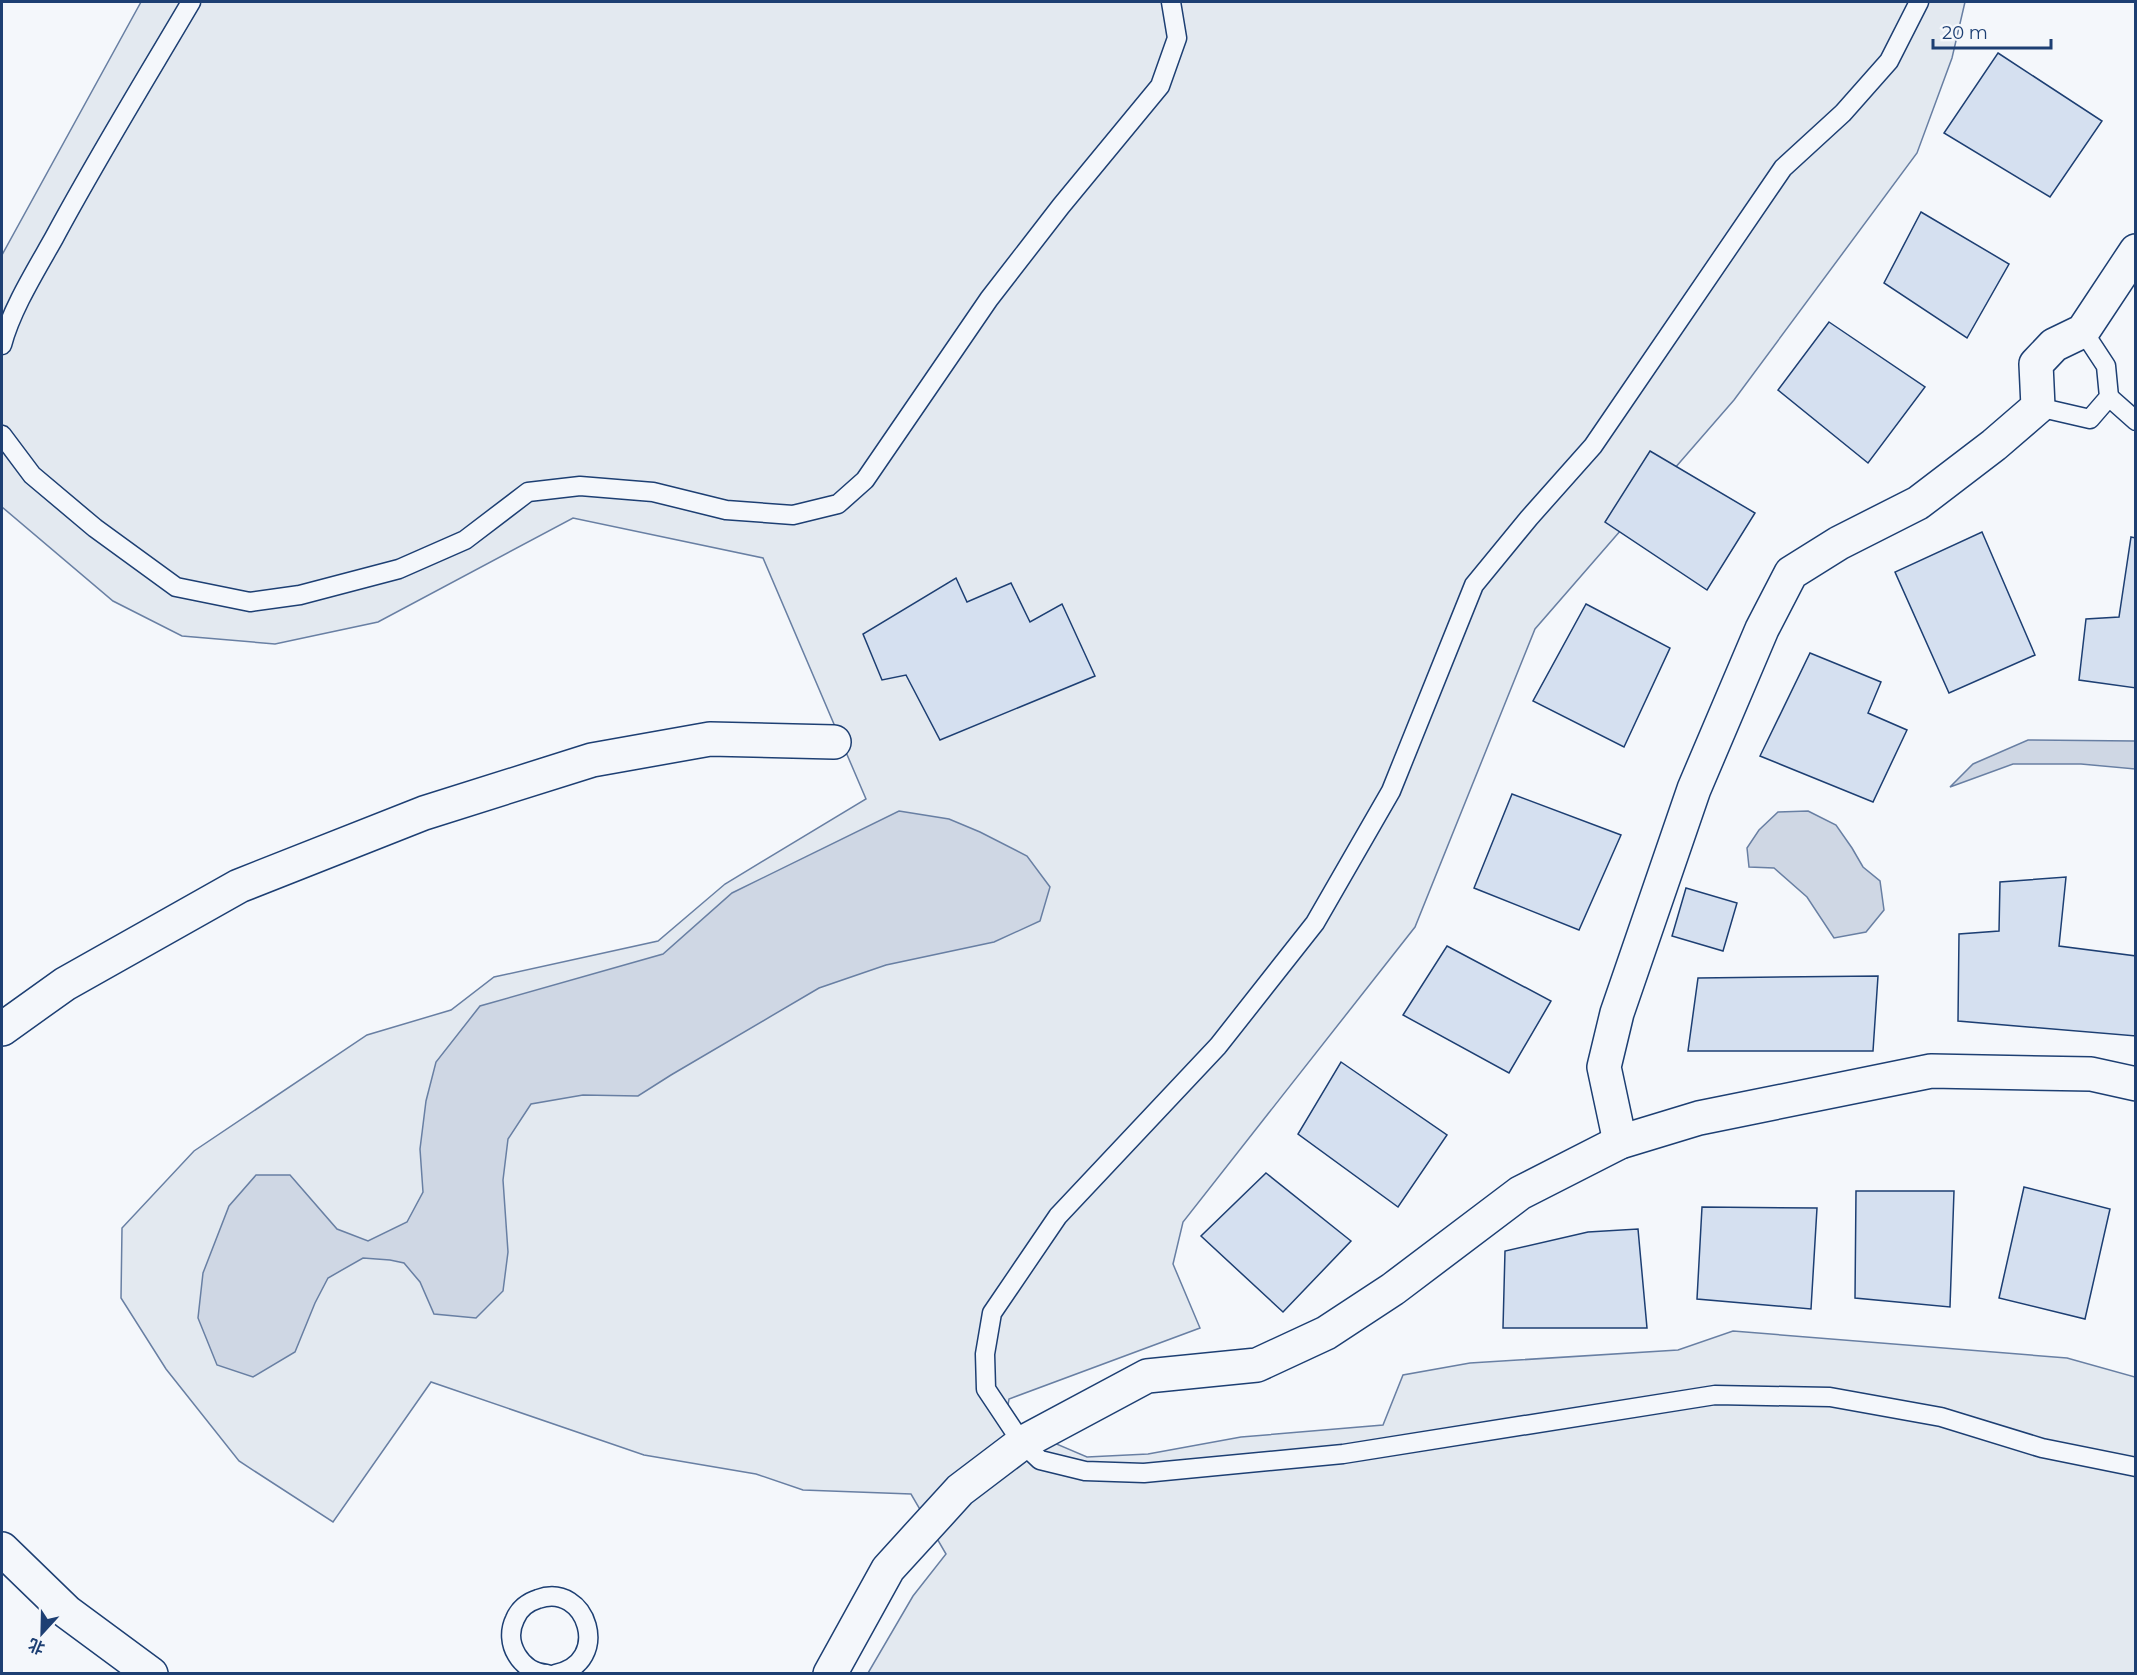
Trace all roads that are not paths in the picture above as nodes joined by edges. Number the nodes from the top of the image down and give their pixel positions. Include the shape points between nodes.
1 (191, 2) edge
2 (1172, 2) edge
3 (1918, 2) edge
4 (2136, 251) edge
5 (2083, 331) junction
6 (2, 345) edge
7 (2109, 397) junction
8 (2038, 407) junction
9 (2136, 421) edge
10 (2, 435) edge
11 (834, 742) dead end
12 (2, 1029) edge
13 (2136, 1084) edge
14 (1620, 1142) junction
15 (1022, 1443) junction
16 (2136, 1467) edge
17 (2, 1549) edge
18 (527, 1671) edge
19 (151, 1674) edge
20 (547, 1674) edge
21 (555, 1674) edge
22 (830, 1674) edge

1 - 6 lane via 90,171 19,304
2 - 10 lane via 1178,38 1160,86 989,299 866,480 838,504 793,515 726,510 654,492 580,486 528,492 465,540 399,569 300,595 250,602 176,587 95,528 32,475
3 - 15 lane via 1889,61 1843,112 1783,168 1593,446 1474,585 1391,791 1315,923 1218,1046 1058,1216 992,1313 985,1354 986,1389
4 - 5 street
5 - 7 lane via 2106,366
5 - 8 street via 2054,345 2036,364
7 - 8 lane via 2090,418
7 - 9 lane
8 - 14 street via 1918,503 1839,543 1791,573 1762,629 1694,789 1617,1013 1604,1067
11 - 12 street via 710,739 592,760 424,813 239,886 65,984
13 - 14 street via 2091,1074 1931,1071 1699,1118
14 - 15 street via 1520,1193 1393,1289 1326,1333 1257,1365 1147,1376
15 - 16 lane via 1040,1460 1085,1471 1144,1473 1343,1454 1715,1395 1830,1397 1941,1417 2042,1448
15 - 22 street via 960,1490 888,1569
17 - 19 street via 67,1612
18 - 20 lane
18 - 21 lane via 513,1647 514,1621 531,1601 544,1596 558,1597 579,1610 589,1632 584,1656 565,1672

